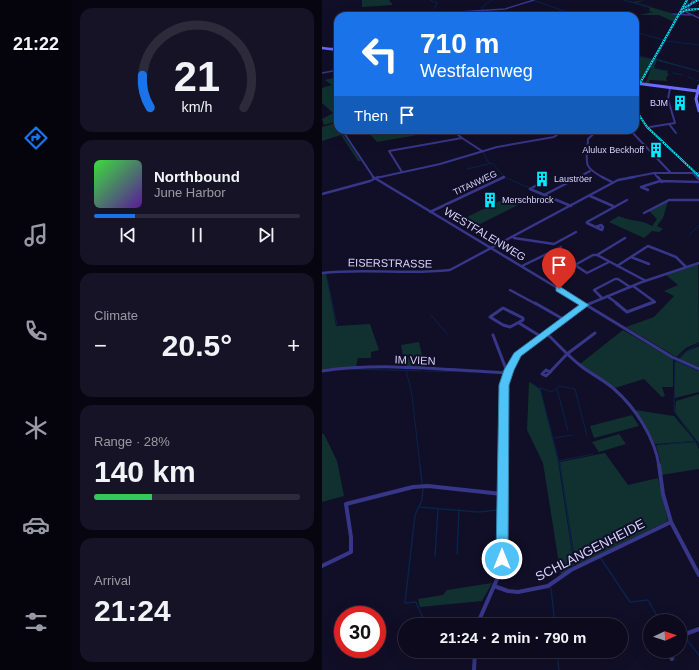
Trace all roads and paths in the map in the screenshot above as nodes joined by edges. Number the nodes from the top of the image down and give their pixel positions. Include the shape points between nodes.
1 (533, 0) edge
2 (693, 0) edge
3 (460, 12) edge
4 (673, 14) dead end
5 (690, 14) junction
6 (699, 18) edge
7 (322, 48) edge
8 (334, 49) edge
9 (334, 71) edge
10 (322, 73) edge
11 (639, 84) edge
12 (699, 86) edge
13 (670, 88) junction
14 (697, 91) junction
15 (699, 111) edge
16 (669, 124) junction
17 (650, 127) dead end
18 (676, 133) dead end
19 (345, 134) edge
20 (457, 134) edge
21 (556, 134) edge
22 (594, 134) edge
23 (634, 134) edge
24 (462, 138) junction
25 (482, 151) junction
26 (590, 171) junction
27 (402, 172) junction
28 (670, 172) junction
29 (654, 173) junction
30 (693, 173) junction
31 (699, 173) edge
32 (504, 178) dead end
33 (375, 179) junction
34 (699, 179) edge
35 (612, 182) junction
36 (662, 182) junction
37 (699, 182) edge
38 (538, 184) dead end
39 (648, 190) dead end
40 (322, 194) edge
41 (544, 195) junction
42 (590, 196) junction
43 (627, 200) dead end
44 (699, 200) edge
45 (571, 206) junction
46 (613, 206) junction
47 (430, 212) junction
48 (644, 213) dead end
49 (596, 227) dead end
50 (576, 232) dead end
51 (514, 238) junction
52 (625, 238) dead end
53 (561, 247) dead end
54 (492, 249) junction
55 (597, 255) junction
56 (631, 257) junction
57 (609, 262) junction
58 (699, 263) edge
59 (649, 264) dead end
60 (522, 266) junction
61 (617, 266) junction
62 (686, 267) junction
63 (322, 273) edge
64 (646, 281) junction
65 (631, 286) junction
66 (510, 290) dead end
67 (607, 296) junction
68 (602, 298) junction
69 (585, 305) junction
70 (563, 319) junction
71 (519, 323) junction
72 (545, 332) junction
73 (595, 333) dead end
74 (493, 335) dead end
75 (540, 336) junction
76 (567, 354) junction
77 (699, 369) edge
78 (322, 371) edge
79 (508, 371) junction
80 (550, 372) dead end
81 (502, 494) junction
82 (672, 522) junction
83 (322, 566) edge
84 (699, 575) edge
85 (494, 586) junction
86 (479, 618) edge
87 (699, 629) edge
88 (687, 633) edge
89 (475, 658) edge
90 (474, 670) edge

1 - 3 street via 505,9
2 - 5 street via 686,11
4 - 5 street
5 - 6 street
7 - 8 main road
9 - 10 street
11 - 13 main road
12 - 14 main road
13 - 14 main road
13 - 16 street via 668,100 675,123
14 - 15 main road via 696,102
16 - 17 street
16 - 18 street
19 - 33 street, WESTFALENWEG
20 - 24 street
21 - 25 street
22 - 26 street via 588,139 586,166
23 - 28 street
24 - 25 street
24 - 27 street via 388,151
25 - 27 street
26 - 35 street
26 - 41 street
27 - 33 street
28 - 29 street, EISERSTRASSE
28 - 30 street, EISERSTRASSE
29 - 35 street, EISERSTRASSE via 628,176
29 - 36 street
30 - 31 street, EISERSTRASSE
30 - 34 street
32 - 47 street, TITANWEG
33 - 40 street
33 - 47 street, WESTFALENWEG
35 - 42 street, EISERSTRASSE
36 - 37 street
36 - 39 street via 641,187
38 - 41 street via 530,189
41 - 45 street
42 - 45 street, EISERSTRASSE
42 - 46 street
43 - 46 street
44 - 48 street via 668,200
45 - 51 street, EISERSTRASSE
46 - 49 street via 587,222
47 - 54 street, WESTFALENWEG
50 - 51 street via 554,244
51 - 54 street, EISERSTRASSE
52 - 55 street
53 - 60 street
54 - 60 street, WESTFALENWEG
54 - 63 street, EISERSTRASSE via 462,265 436,272 348,270
55 - 57 street
55 - 57 street via 575,266 587,273
56 - 59 street
56 - 61 street
56 - 62 street via 648,246 676,257
57 - 61 street
58 - 62 street
60 - 69 street, WESTFALENWEG
61 - 64 street
62 - 64 street
64 - 65 street
65 - 67 street
65 - 67 street via 655,302 627,312
65 - 68 street via 615,279 594,290
66 - 70 street
67 - 68 street
68 - 69 street
69 - 70 street
69 - 77 street, WESTFALENWEG via 672,357
70 - 72 street
71 - 71 street via 523,318 505,308 490,316 507,328
71 - 75 street
72 - 75 street
72 - 76 street
73 - 76 street
74 - 79 street
75 - 79 street via 517,355
76 - 80 street
76 - 82 street via 614,389 644,427 657,454 663,494
78 - 79 street, IM VIEN via 343,368 405,368
79 - 81 street via 503,392
81 - 83 street via 428,486 413,487 346,504 351,552
81 - 85 street via 502,559 499,577
82 - 84 street
82 - 85 street, SCHLANGENHEIDE via 571,570 548,586 518,592
85 - 86 street
87 - 88 street
89 - 90 street

